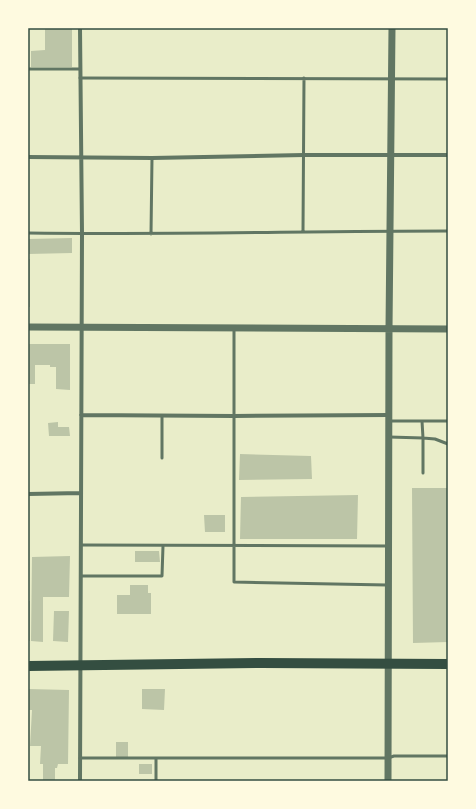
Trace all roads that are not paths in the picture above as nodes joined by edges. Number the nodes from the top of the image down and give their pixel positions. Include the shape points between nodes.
1 (80, 28) edge
2 (392, 28) edge
3 (28, 69) edge
4 (80, 69) junction
5 (80, 78) junction
6 (304, 78) junction
7 (391, 78) junction
8 (448, 79) edge
9 (391, 154) junction
10 (304, 155) junction
11 (448, 155) edge
12 (28, 157) edge
13 (81, 157) junction
14 (152, 158) junction
15 (303, 231) junction
16 (390, 231) junction
17 (448, 231) edge
18 (28, 233) edge
19 (82, 234) junction
20 (151, 234) junction
21 (28, 327) edge
22 (80, 327) junction
23 (234, 328) junction
24 (389, 329) junction
25 (448, 329) edge
26 (81, 415) junction
27 (162, 416) junction
28 (234, 416) junction
29 (390, 418) junction
30 (422, 421) junction
31 (448, 421) edge
32 (389, 437) junction
33 (423, 438) junction
34 (448, 444) edge
35 (162, 458) dead end
36 (423, 473) dead end
37 (28, 494) edge
38 (81, 494) junction
39 (81, 545) junction
40 (163, 546) junction
41 (234, 546) junction
42 (389, 546) junction
43 (81, 576) junction
44 (389, 585) junction
45 (389, 664) junction
46 (448, 664) edge
47 (28, 666) edge
48 (81, 666) junction
49 (448, 756) edge
50 (80, 758) junction
51 (156, 758) junction
52 (388, 758) junction
53 (80, 781) edge
54 (156, 781) edge
55 (388, 781) edge

1 - 4 street
2 - 7 street
3 - 4 lane
4 - 5 street
5 - 6 lane
5 - 13 street
6 - 7 lane
6 - 10 lane
7 - 8 lane
7 - 9 street
9 - 10 street
9 - 11 street
9 - 16 street
10 - 14 street
10 - 15 lane
12 - 13 street
13 - 14 street
13 - 19 street
14 - 20 lane
15 - 16 lane
15 - 20 lane
16 - 17 lane
16 - 24 street
18 - 19 lane
19 - 20 lane
19 - 22 street
21 - 22 street
22 - 23 street
22 - 26 street
23 - 24 street
23 - 28 lane
24 - 25 street
24 - 29 street
26 - 27 street
26 - 38 street
27 - 28 street
27 - 35 lane
28 - 29 street
28 - 41 lane
29 - 30 lane
29 - 32 street
30 - 31 lane
30 - 33 lane
32 - 33 lane
32 - 42 street
33 - 34 lane via 435,438
33 - 36 lane
37 - 38 street
38 - 39 street
39 - 40 lane
39 - 43 street
40 - 41 lane
40 - 43 lane via 162,576
41 - 42 lane
41 - 44 lane via 234,582
42 - 44 street
43 - 48 street
44 - 45 street
45 - 46 main road
45 - 48 main road
45 - 52 street
47 - 48 main road
48 - 50 street
49 - 52 lane
50 - 51 lane
50 - 53 street
51 - 52 lane
51 - 54 lane
52 - 55 street

